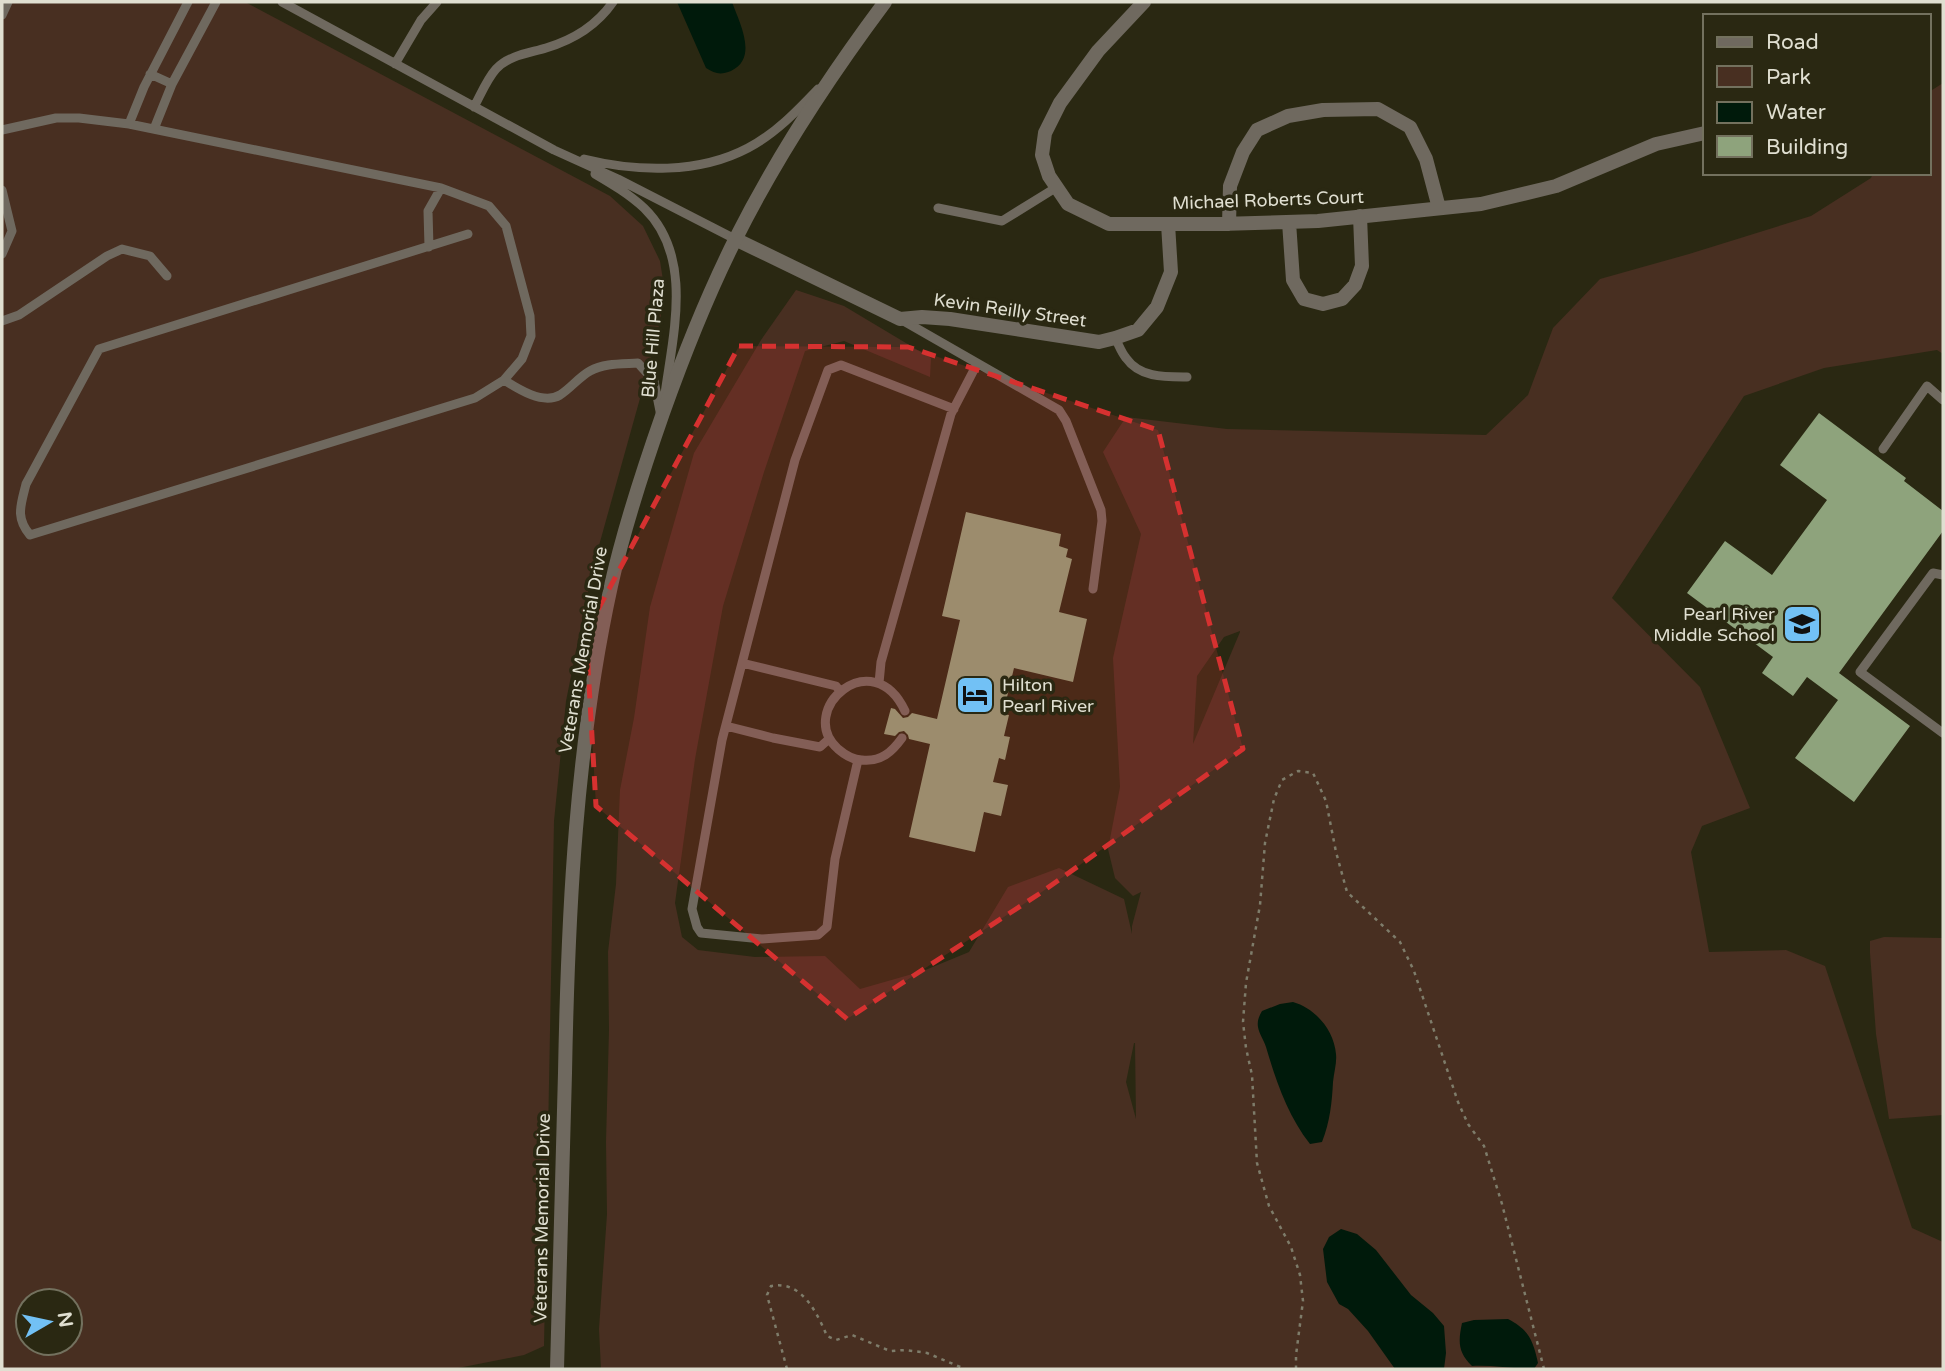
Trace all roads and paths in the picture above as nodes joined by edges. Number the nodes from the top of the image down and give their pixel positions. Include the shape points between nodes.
1 (8, 2) edge
2 (188, 2) edge
3 (216, 2) edge
4 (282, 2) edge
5 (437, 2) edge
6 (613, 2) edge
7 (885, 2) edge
8 (1144, 2) edge
9 (2, 15) edge
10 (395, 64) junction
11 (836, 70) junction
12 (150, 74) junction
13 (172, 84) junction
14 (474, 107) junction
15 (129, 124) junction
16 (154, 129) junction
17 (2, 130) edge
18 (1703, 133) edge
19 (554, 150) junction
20 (1057, 187) junction
21 (441, 188) junction
22 (2, 190) edge
23 (938, 208) dead end
24 (1439, 208) junction
25 (1360, 216) junction
26 (1289, 222) junction
27 (1168, 224) junction
28 (1229, 224) junction
29 (468, 234) dead end
30 (735, 239) junction
31 (429, 247) junction
32 (2, 254) edge
33 (167, 276) dead end
34 (900, 319) junction
35 (2, 321) edge
36 (1115, 338) junction
37 (977, 364) junction
38 (1187, 377) dead end
39 (504, 380) junction
40 (1943, 400) edge
41 (954, 409) junction
42 (661, 418) junction
43 (1883, 449) dead end
44 (1943, 575) edge
45 (1093, 589) dead end
46 (742, 663) junction
47 (879, 683) junction
48 (840, 691) junction
49 (905, 711) dead end
50 (726, 726) junction
51 (1943, 733) edge
52 (902, 738) dead end
53 (830, 740) junction
54 (858, 760) junction
55 (557, 1369) edge
56 (787, 1369) edge
57 (965, 1369) edge
58 (1296, 1369) edge
59 (1544, 1369) edge

1 - 9 lane
2 - 12 lane
3 - 13 lane
4 - 10 lane, Blue Hill Plaza
5 - 10 lane
6 - 14 lane via 581,33 496,68
7 - 11 street, Veterans Memorial Drive
8 - 20 street, Michael Roberts Court via 1098,51 1060,103 1045,133 1042,155
10 - 14 lane, Blue Hill Plaza
11 - 19 lane, Blue Hill Plaza via 768,135 714,161 696,166 636,167
11 - 30 street, Veterans Memorial Drive
12 - 13 lane
12 - 15 lane
13 - 16 lane
14 - 19 lane, Blue Hill Plaza
15 - 16 lane
15 - 17 lane via 56,118
16 - 21 lane
18 - 24 street, Michael Roberts Court via 1656,144 1556,186 1481,204
19 - 30 lane, Blue Hill Plaza
19 - 42 lane, Blue Hill Plaza via 631,197 657,223 668,245 675,270 676,303
20 - 23 lane via 1002,221
20 - 27 street, Michael Roberts Court via 1068,204 1109,224
21 - 31 lane via 428,211
21 - 39 lane via 489,206 506,226 531,336 522,359
22 - 32 lane via 12,231
24 - 25 street, Michael Roberts Court
24 - 28 street via 1426,159 1410,127 1378,109 1323,110 1288,116 1256,130 1230,186
25 - 26 street, Michael Roberts Court
25 - 26 street via 1362,266 1356,285 1342,299 1323,304 1304,299 1293,280
26 - 28 street, Michael Roberts Court
27 - 28 street, Michael Roberts Court
27 - 36 street, Kevin Reilly Street via 1171,272 1157,307 1138,330
29 - 31 lane
30 - 34 street, Kevin Reilly Street
30 - 42 street, Veterans Memorial Drive
31 - 39 lane via 99,349 26,484 20,508 22,525 30,535 45,532 475,398
33 - 35 lane via 150,256 122,249 19,315
34 - 36 street, Kevin Reilly Street via 950,319 1098,342
34 - 37 lane
36 - 38 lane via 1127,360 1146,373
37 - 41 lane
37 - 45 lane via 1059,410 1066,421 1101,510
39 - 42 lane via 521,391 558,397 606,364 638,363 654,381
40 - 43 lane via 1927,386
41 - 46 lane via 841,365 828,370 795,460
41 - 47 lane via 881,662
42 - 55 street, Veterans Memorial Drive via 611,588 582,764 569,941
44 - 51 lane via 1933,573 1860,671
46 - 48 lane via 836,686
46 - 50 lane
47 - 48 lane via 853,683
47 - 49 lane via 900,699
48 - 53 lane via 828,710
50 - 53 lane via 820,747
50 - 54 lane via 692,909 701,933 762,939 818,935 827,927 835,859
52 - 54 lane via 884,757
53 - 54 lane
56 - 57 path via 767,1295 771,1286 780,1284 802,1294 827,1336 836,1340 852,1335 890,1351 927,1353
58 - 59 path via 1303,1301 1300,1275 1269,1206 1257,1163 1252,1075 1243,1022 1274,799 1283,780 1298,771 1313,773 1326,801 1347,892 1400,942 1414,971 1458,1102 1484,1146

